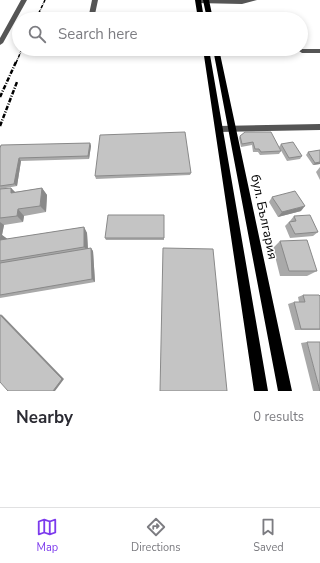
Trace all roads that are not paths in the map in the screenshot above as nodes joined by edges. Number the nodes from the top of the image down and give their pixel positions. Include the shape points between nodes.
1 (24, 0) edge
2 (95, 0) edge
3 (254, 0) edge
4 (199, 1) edge
5 (206, 1) edge
6 (17, 12) edge
7 (92, 12) edge
8 (200, 12) edge
9 (209, 12) edge
10 (12, 21) edge
11 (0, 29) edge
12 (6, 31) junction
13 (0, 43) edge
14 (308, 52) edge
15 (319, 53) edge
16 (207, 56) edge
17 (217, 56) edge
18 (320, 127) edge
19 (219, 129) junction
20 (231, 129) junction
21 (261, 391) edge
22 (285, 391) edge

1 - 6 street
2 - 7 street
3 - 5 street
4 - 5 street
4 - 8 main road
5 - 9 main road
10 - 12 street
11 - 12 street
12 - 13 street
14 - 15 street
16 - 19 main road
17 - 20 main road, бул. България
18 - 20 street
19 - 20 street
19 - 21 main road
20 - 22 main road, бул. България

